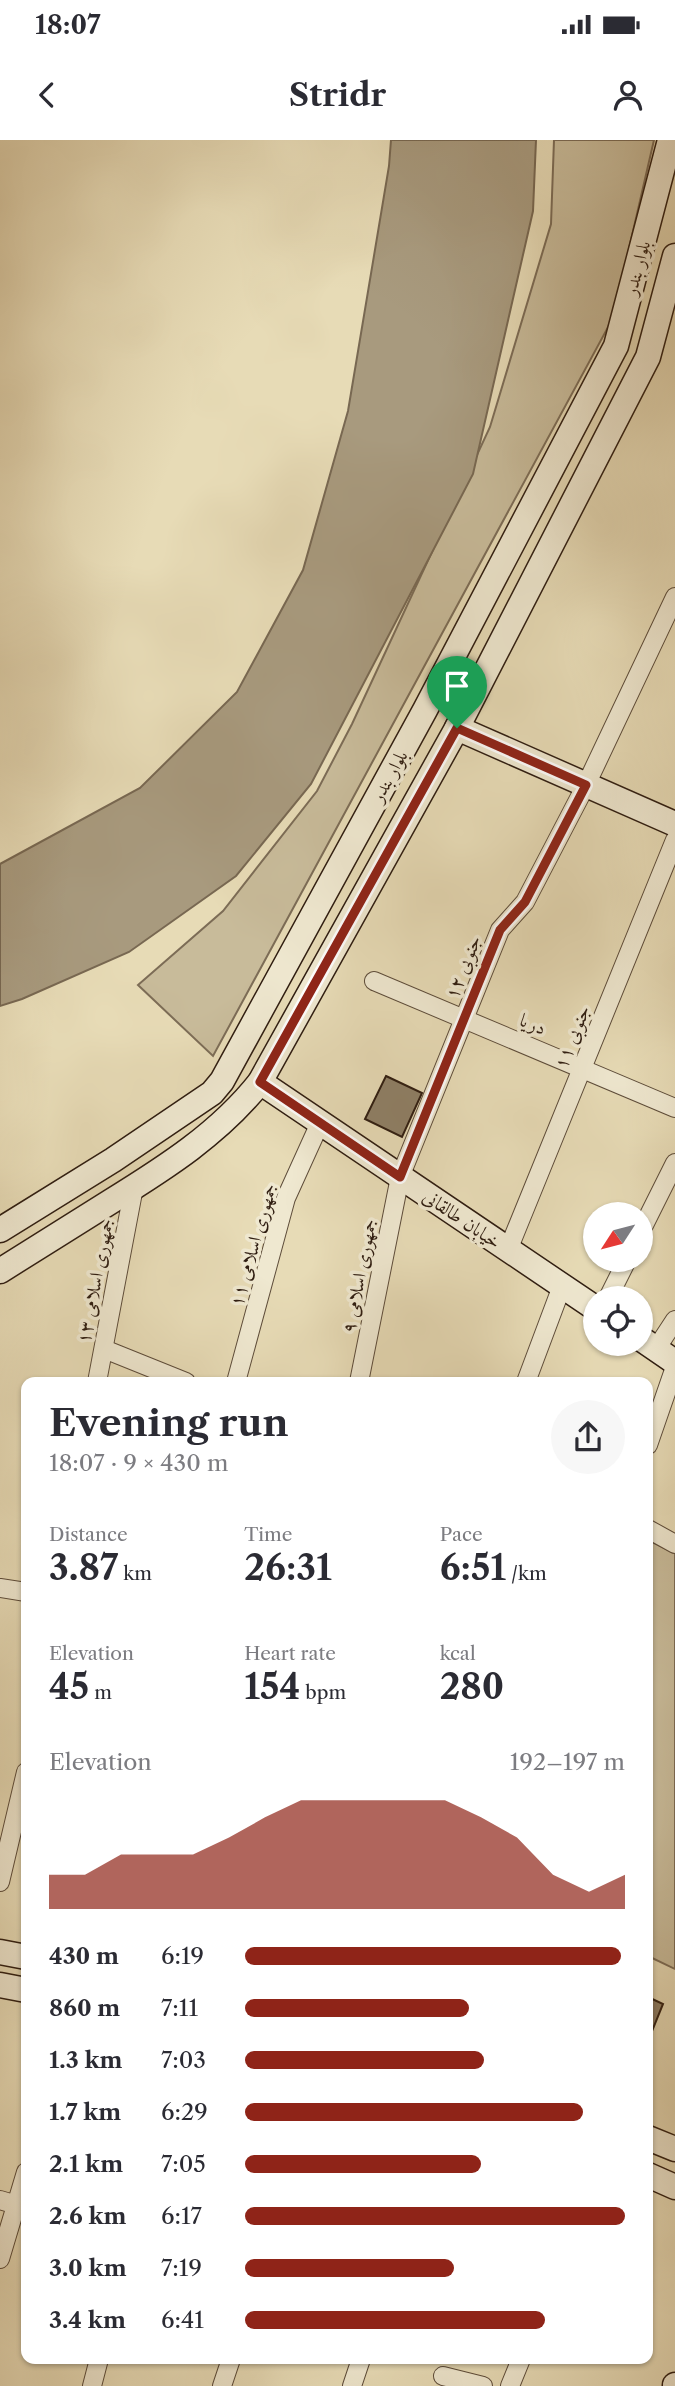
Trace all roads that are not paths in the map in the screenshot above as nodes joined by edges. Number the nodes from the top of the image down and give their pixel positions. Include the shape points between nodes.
1 (670, 140) edge
2 (675, 256) edge
3 (668, 314) edge
4 (489, 588) junction
5 (675, 597) edge
6 (521, 604) junction
7 (457, 728) junction
8 (586, 785) junction
9 (675, 824) edge
10 (675, 840) edge
11 (374, 981) dead end
12 (465, 1018) junction
13 (582, 1068) junction
14 (260, 1082) junction
15 (675, 1108) edge
16 (320, 1123) junction
17 (675, 1163) edge
18 (400, 1177) junction
19 (134, 1187) junction
20 (653, 1207) edge
21 (0, 1230) edge
22 (508, 1250) junction
23 (0, 1271) edge
24 (562, 1286) junction
25 (583, 1300) edge
26 (675, 1320) edge
27 (104, 1349) junction
28 (657, 1350) edge
29 (675, 1367) edge
30 (98, 1377) edge
31 (174, 1377) edge
32 (237, 1377) edge
33 (360, 1377) edge
34 (528, 1377) edge
35 (653, 1431) edge
36 (653, 1532) edge
37 (675, 1544) edge
38 (0, 1588) edge
39 (21, 1591) edge
40 (21, 1793) edge
41 (0, 1882) edge
42 (0, 1952) edge
43 (21, 1955) edge
44 (0, 1985) edge
45 (21, 1989) edge
46 (653, 2139) edge
47 (675, 2150) edge
48 (653, 2177) edge
49 (21, 2181) edge
50 (675, 2187) edge
51 (8, 2203) edge
52 (0, 2259) edge
53 (98, 2364) edge
54 (229, 2364) edge
55 (359, 2364) edge
56 (519, 2364) edge
57 (443, 2376) dead end
58 (92, 2386) edge
59 (222, 2386) edge
60 (352, 2386) edge
61 (483, 2386) edge
62 (510, 2386) edge

1 - 4 main road, بلوار بندر via 616,346
2 - 3 main road, بلوار بندر
3 - 6 main road, بلوار بندر
4 - 6 main road
4 - 21 main road, بلوار بندر via 222,1081 212,1093 146,1138
5 - 8 street, ۱۲ جنوبی
6 - 7 main road, بلوار بندر
7 - 8 main road
7 - 14 main road, بلوار بندر
8 - 9 main road
8 - 12 street, ۱۲ جنوبی via 525,902 500,930
10 - 13 street, ۱۱ جنوبی
11 - 12 street, دریا
12 - 13 street, دریا
12 - 18 street, ۱۲ جنوبی
13 - 15 street, دریا
13 - 22 street, ۱۱ جنوبی
14 - 16 main road, خیابان طالقانی
14 - 19 main road, بلوار بندر via 241,1107 200,1142
16 - 18 main road, خیابان طالقانی
16 - 32 street, جمهوری اسلامی ۱۱ via 286,1198
17 - 20 street
18 - 22 main road, خیابان طالقانی
18 - 33 street, جمهوری اسلامی ۹
19 - 23 main road, بلوار بندر
19 - 27 street, جمهوری اسلامی ۱۳
22 - 24 main road, خیابان طالقانی
24 - 25 main road, خیابان طالقانی
24 - 34 street
26 - 28 street
27 - 30 street, جمهوری اسلامی ۱۳
27 - 31 street
29 - 35 street
36 - 37 street
38 - 39 street
40 - 41 street
42 - 43 main road
44 - 45 main road
46 - 47 main road
48 - 50 main road
49 - 51 street
51 - 52 street
53 - 58 street
54 - 59 street
55 - 60 street
56 - 62 street
57 - 61 street

